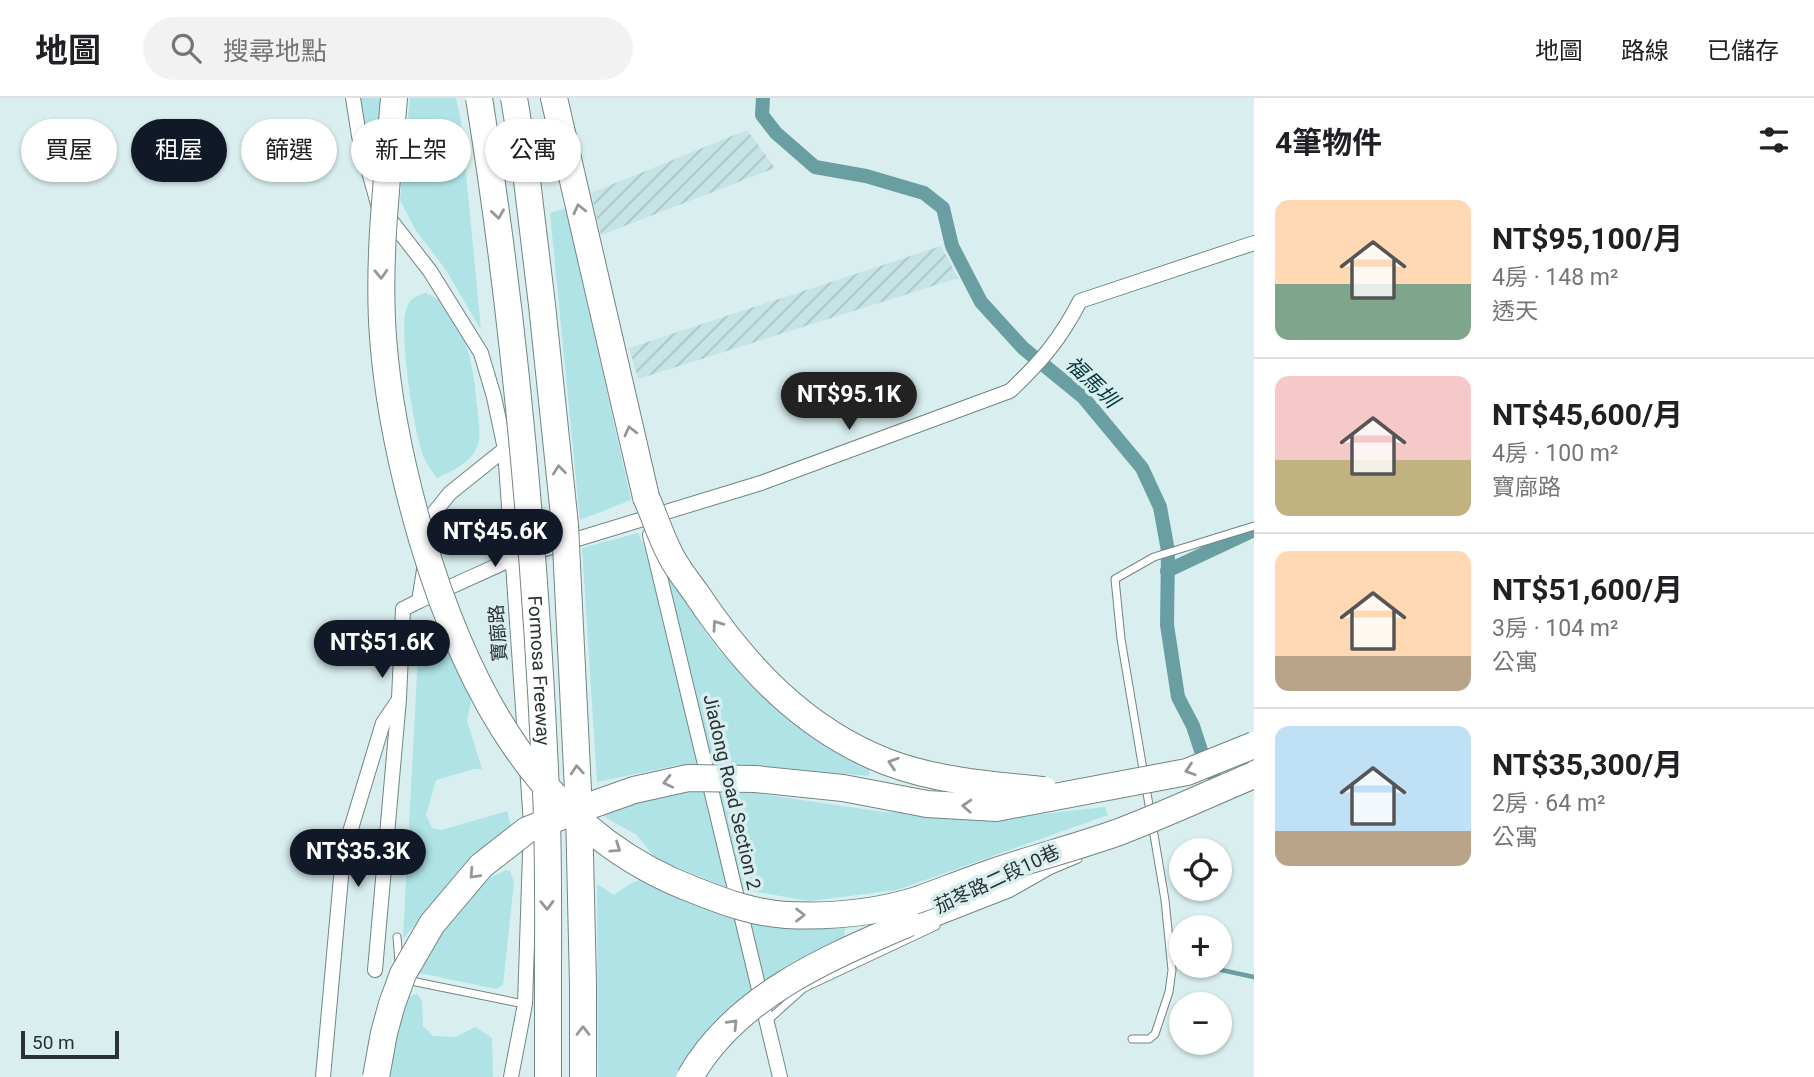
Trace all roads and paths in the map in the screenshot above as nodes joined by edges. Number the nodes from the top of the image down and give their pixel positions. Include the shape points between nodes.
1 (353, 98) edge
2 (394, 98) edge
3 (479, 98) edge
4 (514, 98) edge
5 (554, 98) edge
6 (1254, 243) edge
7 (505, 449) junction
8 (645, 516) junction
9 (1254, 526) edge
10 (512, 559) junction
11 (419, 601) junction
12 (399, 699) junction
13 (1254, 745) edge
14 (1254, 775) edge
15 (1081, 793) junction
16 (1167, 827) dead end
17 (1154, 832) junction
18 (1142, 837) dead end
19 (1080, 851) junction
20 (978, 906) dead end
21 (940, 924) dead end
22 (397, 937) dead end
23 (375, 970) dead end
24 (525, 1004) junction
25 (766, 1022) junction
26 (1132, 1039) dead end
27 (323, 1077) edge
28 (376, 1077) edge
29 (511, 1077) edge
30 (548, 1077) edge
31 (583, 1077) edge
32 (690, 1077) edge
33 (780, 1077) edge

1 - 7 street, 寶廍路 via 378,204 430,271 481,353
2 -> 19 highway, bridge via 381,256 383,339 404,469 450,623 502,729 545,787 587,828 675,883 733,905 783,915 832,915 894,905 994,872
3 -> 30 highway, Formosa Freeway, bridge via 498,213 528,489 546,793
31 -> 4 highway, Formosa Freeway, bridge via 582,893 565,525
15 -> 5 highway, bridge via 980,784 888,762 839,740 800,713 731,644 671,558 646,497
6 - 8 street via 1080,301 1064,332 1010,391 761,483
7 - 10 street, 寶廍路
7 - 11 street via 450,493 433,514
8 - 10 street
8 - 25 street, Jiadong Road Section 2
9 - 17 lane via 1154,557 1115,579
10 - 11 street
10 - 24 street, 寶廍路 via 531,824
11 - 12 street via 403,609
12 - 23 street
12 - 27 street via 383,723 343,855
13 -> 15 highway, bridge via 1187,772
14 - 19 highway, bridge
15 -> 28 highway, bridge via 996,808 927,804 768,780 688,778 634,790 527,830 481,866 432,923 392,1004
16 - 17 lane
17 - 18 lane
17 - 26 lane via 1172,970 1155,1034 1149,1039
19 - 20 lane, 茄苳路二段10巷
32 -> 19 highway, bridge via 735,1020 835,955
21 - 25 lane, 茄苳路二段10巷 via 804,988
22 - 24 lane via 399,962 416,982
24 - 29 street, 寶廍路
25 - 33 street, Jiadong Road Section 2

